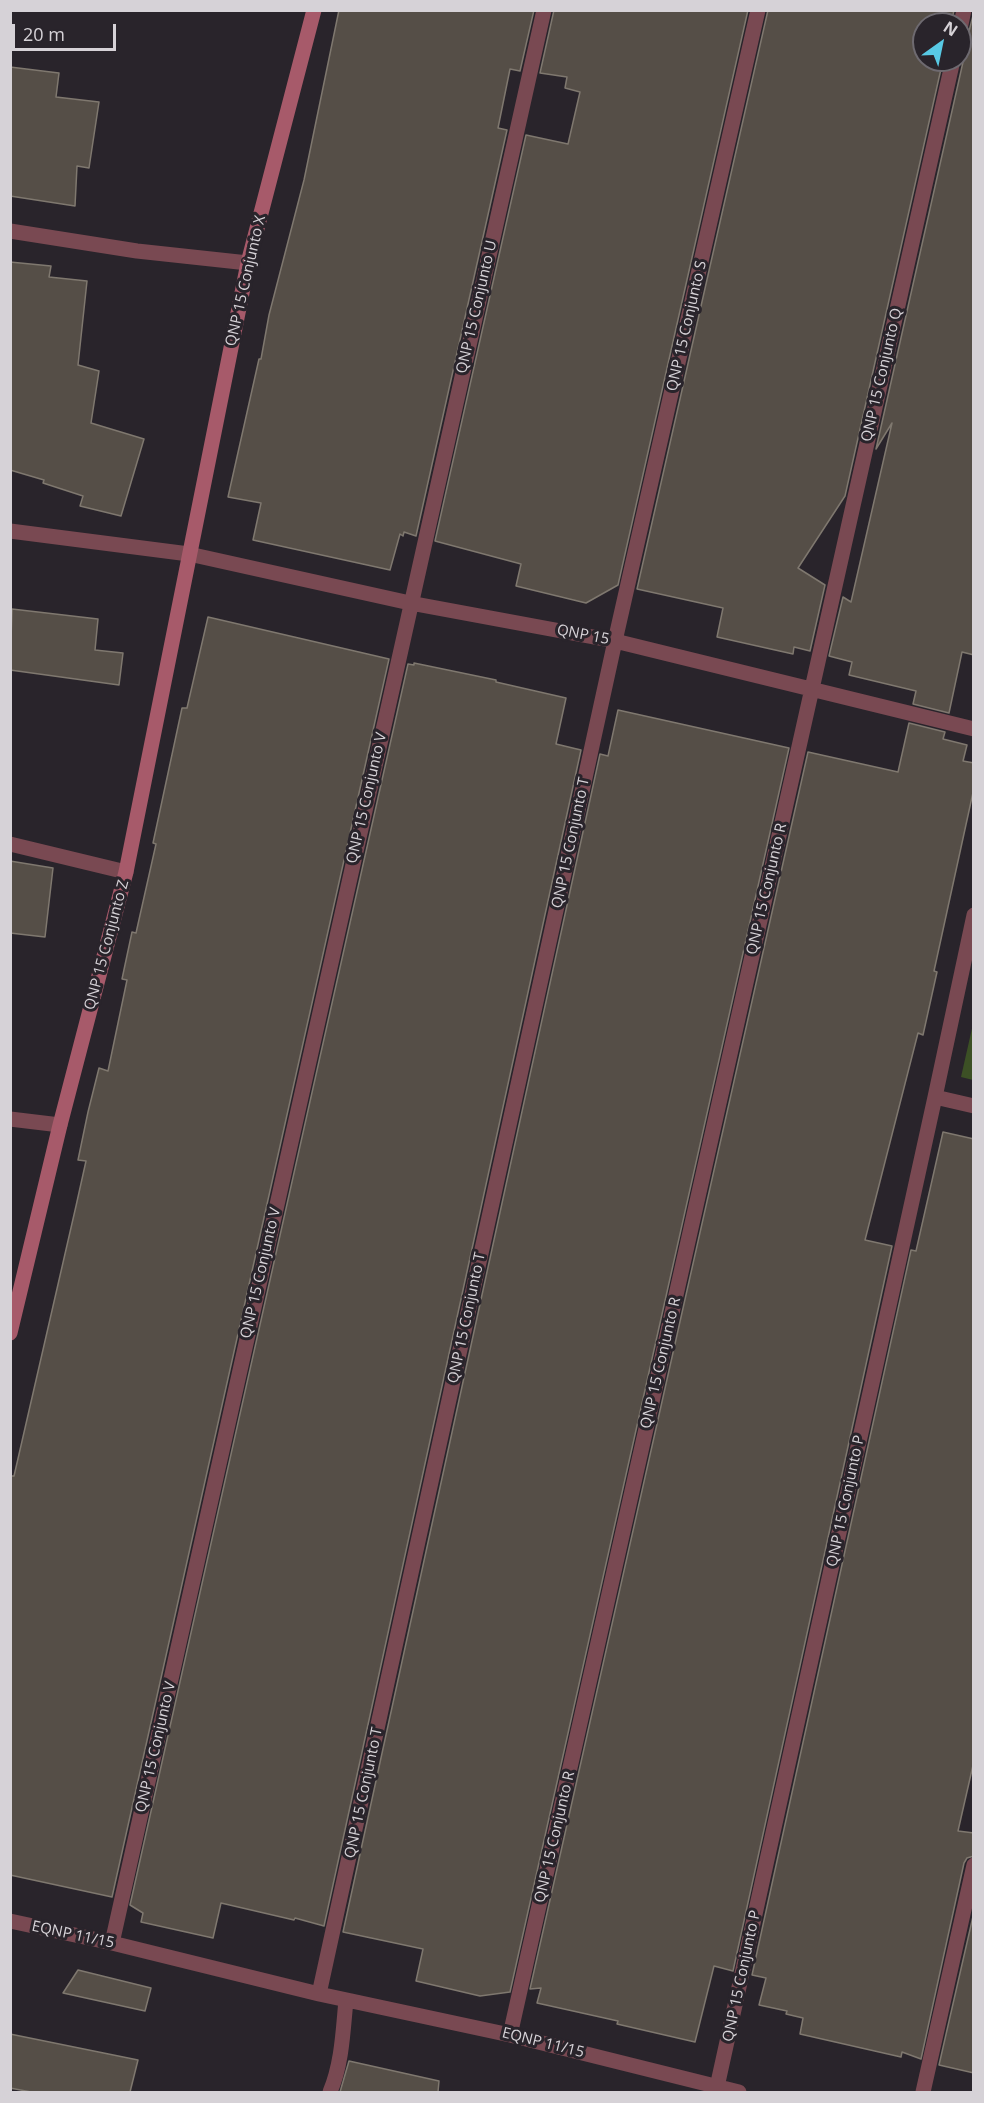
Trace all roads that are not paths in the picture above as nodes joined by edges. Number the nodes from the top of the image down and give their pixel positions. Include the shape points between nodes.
1 (314, 10) edge
2 (544, 10) edge
3 (758, 10) edge
4 (950, 72) edge
5 (10, 231) edge
6 (248, 262) junction
7 (10, 531) edge
8 (189, 554) junction
9 (410, 603) junction
10 (615, 641) junction
11 (812, 691) junction
12 (974, 729) edge
13 (10, 844) edge
14 (126, 872) junction
15 (974, 915) edge
16 (935, 1097) junction
17 (974, 1106) edge
18 (10, 1119) edge
19 (60, 1125) junction
20 (10, 1333) edge
21 (974, 1865) edge
22 (10, 1921) edge
23 (112, 1943) junction
24 (320, 1994) junction
25 (346, 2000) junction
26 (510, 2035) junction
27 (717, 2087) junction
28 (330, 2092) edge
29 (739, 2092) edge
30 (923, 2092) edge

1 - 6 street, QNP 15 Conjunto X
2 - 9 street, QNP 15 Conjunto U
3 - 10 street, QNP 15 Conjunto S
4 - 11 street, QNP 15 Conjunto Q
5 - 6 street via 137,251
6 - 8 street, QNP 15 Conjunto X
7 - 8 street, QNP 15
8 - 9 street, QNP 15
8 - 14 street, QNP 15 Conjunto Z
9 - 10 street, QNP 15
9 - 23 street, QNP 15 Conjunto V
10 - 11 street, QNP 15
10 - 24 street, QNP 15 Conjunto T
11 - 12 street, QNP 15
11 - 26 street, QNP 15 Conjunto R
13 - 14 street
14 - 19 street, QNP 15 Conjunto Z
15 - 16 street, QNP 15 Conjunto P
16 - 17 street
16 - 27 street, QNP 15 Conjunto P
18 - 19 street
19 - 20 street, QNP 15 Conjunto Z
21 - 30 street
22 - 23 street, EQNP 11/15
23 - 24 street, EQNP 11/15
24 - 25 street, EQNP 11/15
25 - 26 street, EQNP 11/15
25 - 28 street via 341,2050
26 - 27 street, EQNP 11/15
27 - 29 street, EQNP 11/15

